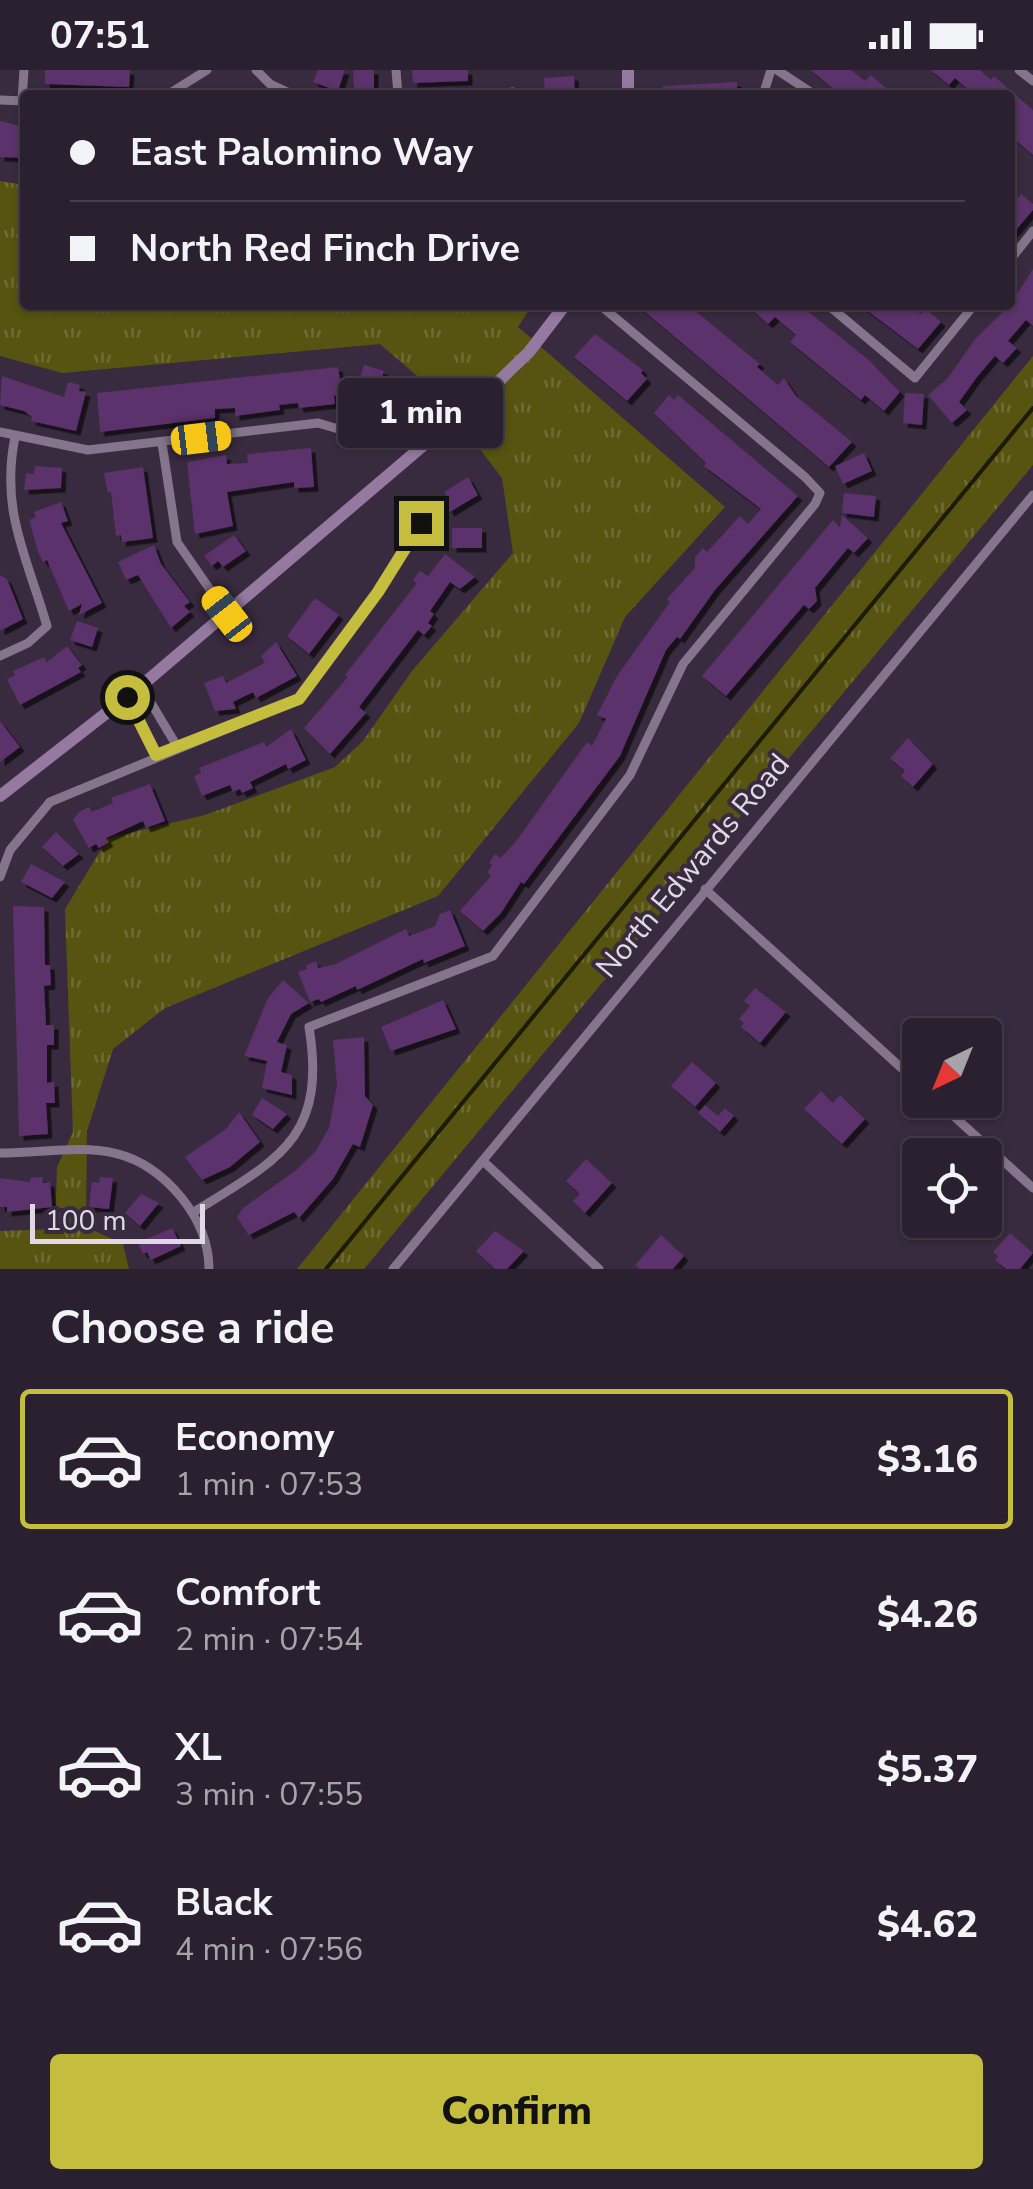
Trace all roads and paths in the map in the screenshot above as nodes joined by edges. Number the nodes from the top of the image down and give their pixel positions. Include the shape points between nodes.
1 (208, 70) edge
2 (256, 70) edge
3 (774, 70) edge
4 (1019, 70) edge
5 (1033, 82) edge
6 (176, 90) edge
7 (283, 90) edge
8 (807, 90) edge
9 (1033, 231) edge
10 (1015, 254) edge
11 (561, 310) edge
12 (606, 310) edge
13 (834, 310) edge
14 (970, 310) edge
15 (0, 432) edge
16 (352, 433) dead end
17 (15, 437) junction
18 (162, 443) junction
19 (1033, 495) edge
20 (421, 523) dead end
21 (227, 614) junction
22 (0, 656) edge
23 (141, 686) junction
24 (127, 697) junction
25 (178, 748) junction
26 (156, 755) junction
27 (0, 796) edge
28 (0, 877) edge
29 (705, 888) junction
30 (902, 1069) edge
31 (956, 1118) edge
32 (0, 1153) edge
33 (484, 1161) junction
34 (1033, 1188) edge
35 (194, 1212) junction
36 (210, 1269) edge
37 (392, 1269) edge
38 (599, 1269) edge

1 - 6 street
2 - 7 street
3 - 8 street
4 - 5 street
9 - 10 street
11 - 21 street via 500,380
12 - 35 street via 820,493 816,504 682,664 630,775 494,956 309,1027 314,1084 298,1132 282,1154
13 - 14 street via 915,378
15 - 17 street
16 - 18 street via 318,423
17 - 18 street via 88,450
17 - 22 street via 2,476 3,506 47,626
18 - 21 street via 177,542
19 - 29 street, North Edwards Road
20 - 25 street via 299,699
21 - 23 street
23 - 24 street
23 - 25 street
24 - 26 street
24 - 27 street
25 - 26 street
26 - 28 street via 50,802 10,850
29 - 30 street
29 - 33 street, North Edwards Road
31 - 34 street
32 - 35 street via 134,1157 152,1165
33 - 37 street, North Edwards Road
33 - 38 street
35 - 36 street

